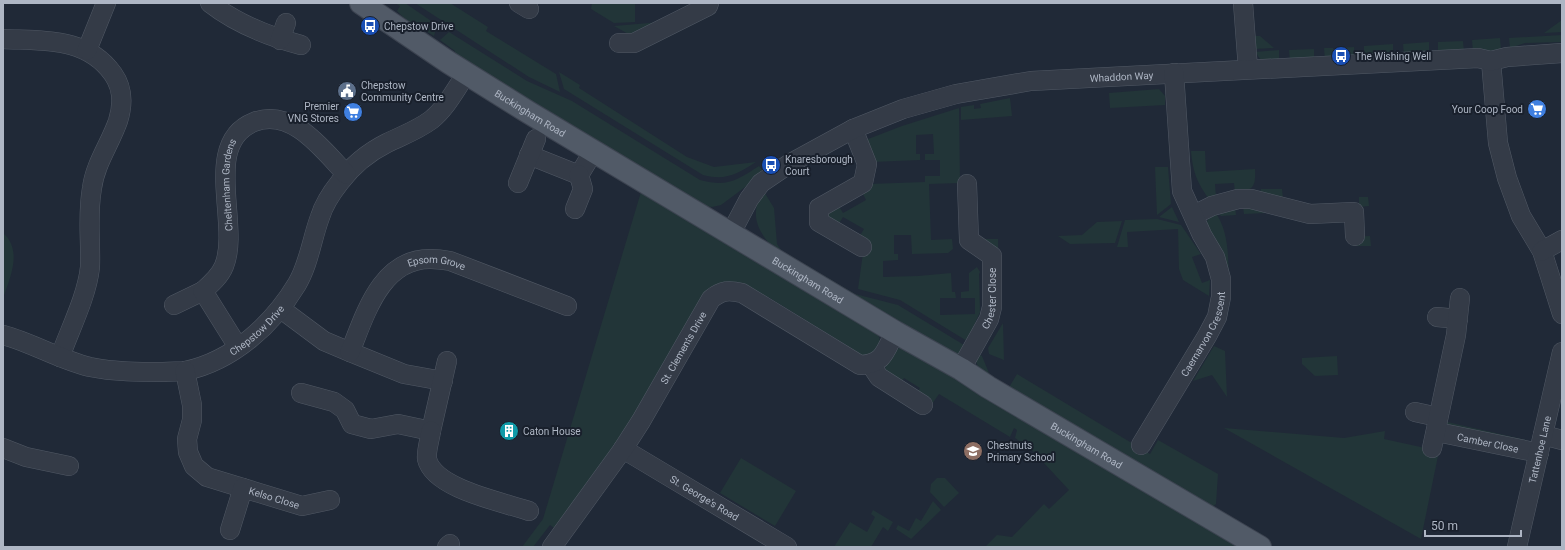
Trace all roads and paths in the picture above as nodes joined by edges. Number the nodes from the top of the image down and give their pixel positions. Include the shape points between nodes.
1 (106, 3) edge
2 (210, 3) edge
3 (361, 3) edge
4 (709, 3) edge
5 (1243, 3) edge
6 (3, 39) edge
7 (619, 43) dead end
8 (301, 45) dead end
9 (88, 50) junction
10 (1562, 53) edge
11 (1490, 61) junction
12 (1248, 69) junction
13 (466, 74) junction
14 (1174, 74) junction
15 (853, 129) junction
16 (593, 152) junction
17 (346, 174) junction
18 (579, 175) junction
19 (518, 183) dead end
20 (967, 184) dead end
21 (575, 210) dead end
22 (1194, 215) junction
23 (731, 233) junction
24 (1355, 236) dead end
25 (1562, 240) edge
26 (862, 247) dead end
27 (1542, 251) junction
28 (203, 291) junction
29 (1460, 298) dead end
30 (174, 305) dead end
31 (567, 306) dead end
32 (281, 308) junction
33 (1562, 314) edge
34 (1437, 317) dead end
35 (1458, 319) junction
36 (895, 332) junction
37 (3, 335) edge
38 (238, 347) junction
39 (350, 352) junction
40 (1562, 352) edge
41 (60, 357) junction
42 (447, 361) dead end
43 (871, 365) junction
44 (961, 369) junction
45 (185, 371) junction
46 (443, 381) junction
47 (300, 392) dead end
48 (922, 405) dead end
49 (1415, 412) dead end
50 (431, 431) junction
51 (1436, 432) junction
52 (1562, 440) edge
53 (1541, 444) junction
54 (1141, 446) dead end
55 (3, 448) edge
56 (623, 449) junction
57 (69, 466) dead end
58 (243, 488) junction
59 (330, 500) dead end
60 (529, 511) dead end
61 (230, 530) dead end
62 (552, 547) edge
63 (787, 547) edge
64 (1260, 547) edge
65 (1517, 547) edge

1 - 9 street
2 - 8 street via 254,30 283,31
3 - 13 main road, Buckingham Road
4 - 7 street via 708,6 634,43
5 - 12 street
6 - 9 street via 44,40
9 - 41 street via 105,62 118,80 122,100 118,121 101,156 92,186 88,214 90,267 86,287
10 - 11 street, Whaddon Way via 1507,57
11 - 12 street, Whaddon Way via 1478,58
11 - 27 street via 1498,143 1507,178 1521,216
12 - 14 street, Whaddon Way
13 - 16 main road, Buckingham Road
13 - 17 street, Chepstow Drive via 446,104 432,119 414,132 381,147
14 - 15 street, Whaddon Way via 1031,81 1002,85 956,94 903,109
14 - 22 street, Caernarvon Crescent via 1182,191
15 - 23 street, Whaddon Way via 789,164 761,183 749,199
15 - 26 street via 866,164 863,183 820,208 819,222
16 - 18 street
16 - 23 main road, Buckingham Road
17 - 28 street, Cheltenham Gardens via 291,123 264,119 253,122 241,130 227,152 225,166 228,248 224,265 215,280
17 - 32 street, Chepstow Drive via 320,215 298,282
18 - 19 street via 533,147
18 - 21 street via 583,189
20 - 44 street, Chester Close via 969,240 992,256 992,307 990,319
22 - 24 street via 1212,206 1238,199 1251,199 1310,214 1354,212
22 - 54 street, Caernarvon Crescent via 1215,257 1221,279 1222,297 1217,317 1207,336
23 - 36 main road, Buckingham Road
25 - 27 street
27 - 33 street
28 - 30 street, Cheltenham Gardens
28 - 38 street
29 - 35 street
31 - 39 street, Epsom Grove via 450,261 431,258 412,262 382,284 371,300
32 - 38 street, Chepstow Drive
32 - 39 street via 324,340
34 - 35 street
35 - 51 street
36 - 43 street via 880,360
36 - 44 main road, Buckingham Road
37 - 41 street, Chepstow Drive via 22,340
38 - 45 street, Chepstow Drive via 215,360
39 - 46 street via 404,374
40 - 53 street, Tattenhoe Lane
41 - 45 street, Chepstow Drive via 89,366 131,373
42 - 46 street
43 - 48 street via 879,377
43 - 56 street, St. Clements Drive via 860,365 742,293 721,291 711,299
44 - 64 main road, Buckingham Road
45 - 58 street, Kelso Close via 192,405 192,420 187,440 188,452 194,466 207,477
46 - 50 street
47 - 50 street via 334,402 345,410 352,424 370,429 398,424
49 - 51 street, Camber Close
50 - 60 street via 427,458 432,470 461,489
51 - 53 street, Camber Close
52 - 53 street, Camber Close
53 - 65 street, Tattenhoe Lane
55 - 57 street via 26,457
56 - 62 street, St. Clements Drive
56 - 63 street, St. George's Road
58 - 59 street, Kelso Close via 302,506
58 - 61 street, Kelso Close

